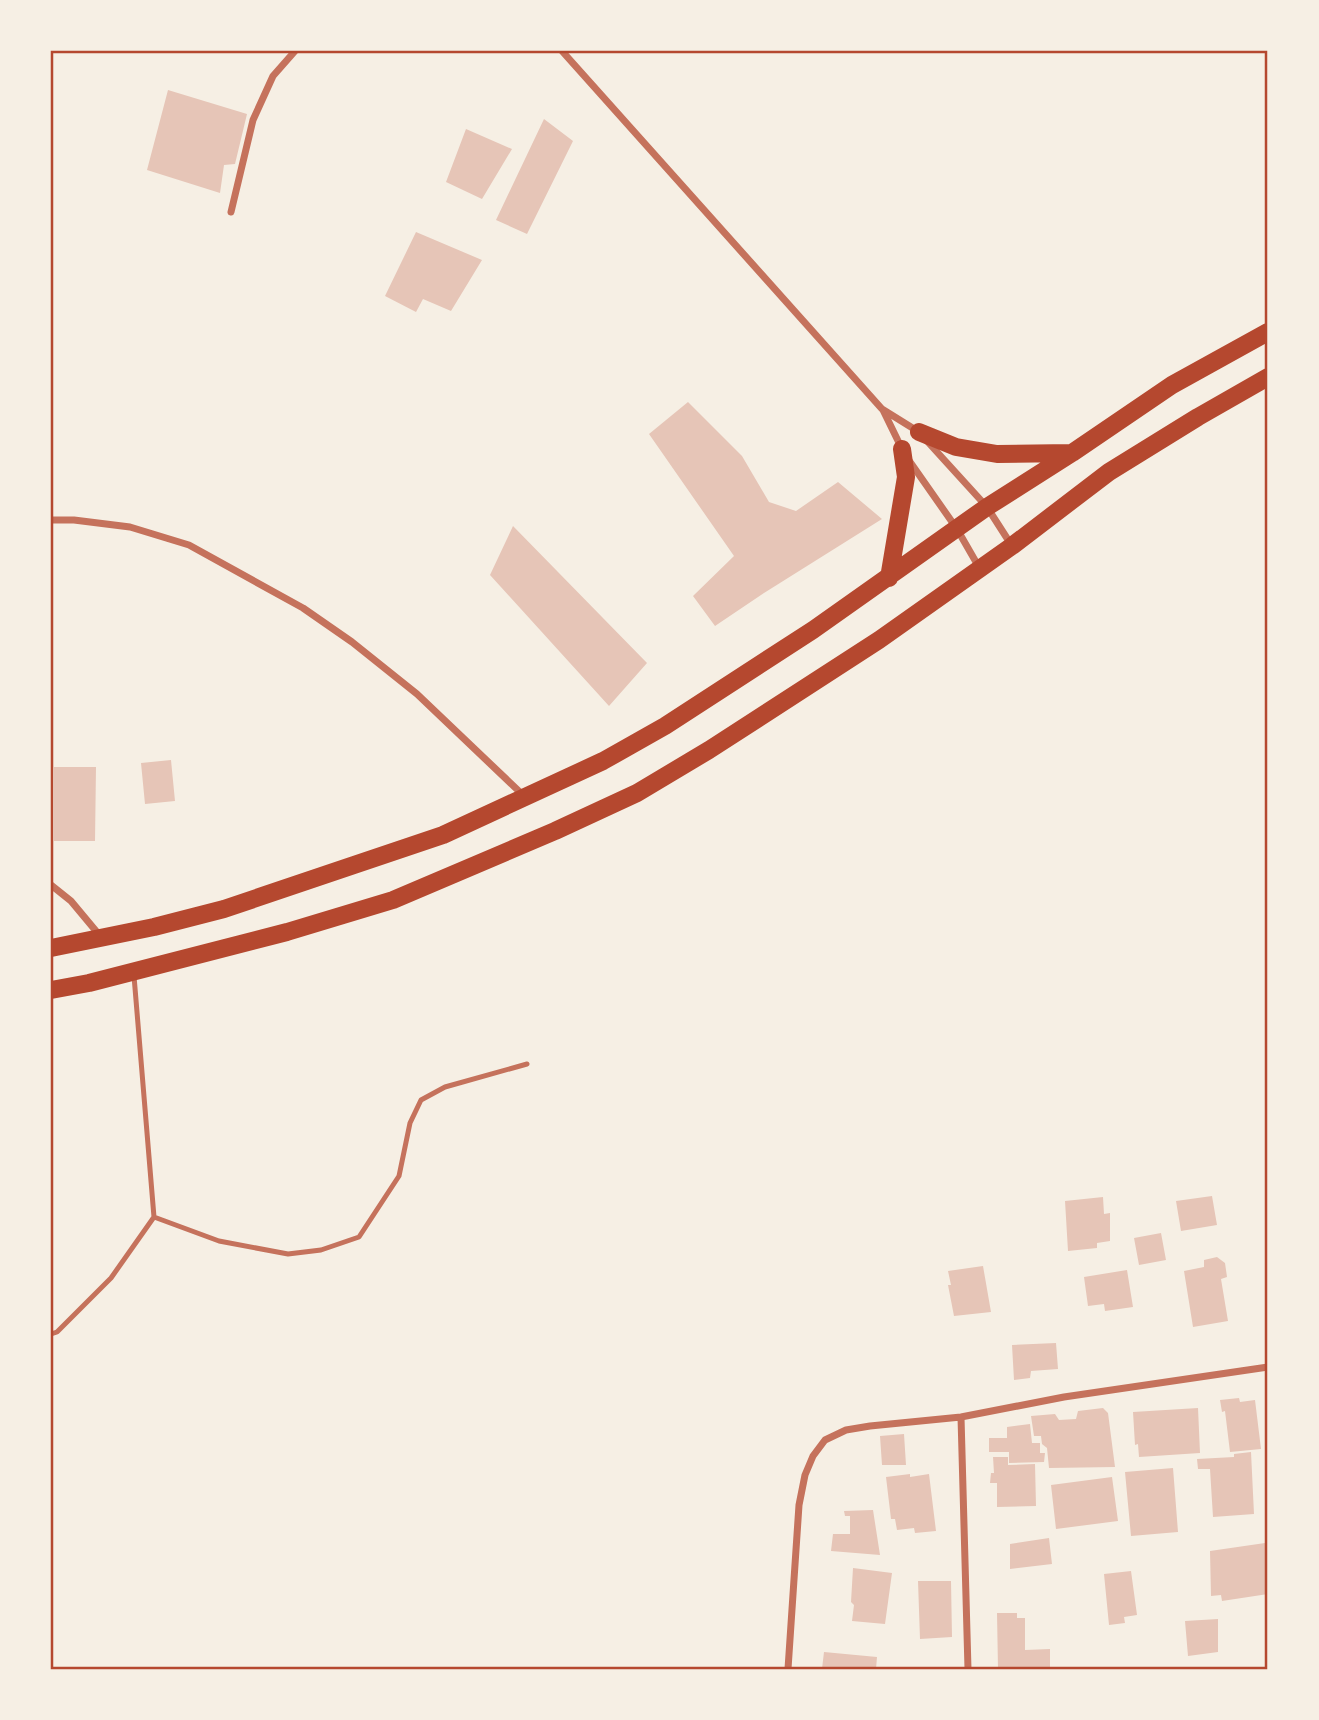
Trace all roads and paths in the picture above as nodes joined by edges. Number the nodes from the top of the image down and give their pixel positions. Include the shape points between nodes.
1 (295, 51) edge
2 (562, 51) edge
3 (232, 212) dead end
4 (1268, 332) edge
5 (1268, 377) edge
6 (882, 409) junction
7 (919, 432) junction
8 (901, 449) junction
9 (1072, 453) junction
10 (987, 508) junction
11 (51, 520) edge
12 (957, 529) junction
13 (1012, 546) junction
14 (980, 569) junction
15 (889, 578) junction
16 (525, 797) junction
17 (51, 885) edge
18 (102, 937) junction
19 (51, 948) edge
20 (134, 971) junction
21 (51, 990) edge
22 (527, 1064) dead end
23 (154, 1217) junction
24 (51, 1334) edge
25 (1268, 1367) edge
26 (961, 1418) junction
27 (789, 1669) edge
28 (968, 1669) edge

1 - 3 street via 273,76 253,120
2 - 6 street
4 - 9 main road via 1172,385
5 - 13 main road via 1109,472
6 - 7 street
6 - 8 street
7 - 9 main road via 956,447 997,454
7 - 10 street
8 - 12 street
8 - 15 main road via 906,477
9 - 10 main road
10 - 12 main road
10 - 13 street
11 - 16 street via 130,527 189,544 303,608 417,694
12 - 14 street
12 - 15 main road
13 - 14 main road
14 - 20 main road via 879,640 637,793 393,900
15 - 16 main road via 665,726
16 - 18 main road via 443,835 236,905
17 - 18 street
18 - 19 main road
20 - 21 main road
20 - 23 lane
22 - 23 lane via 446,1087 421,1100 410,1123 399,1176 359,1237 321,1250 288,1254 219,1241
23 - 24 lane via 111,1278
25 - 26 street via 1064,1397
26 - 27 street via 846,1430 825,1440 813,1456 799,1505
26 - 28 street

